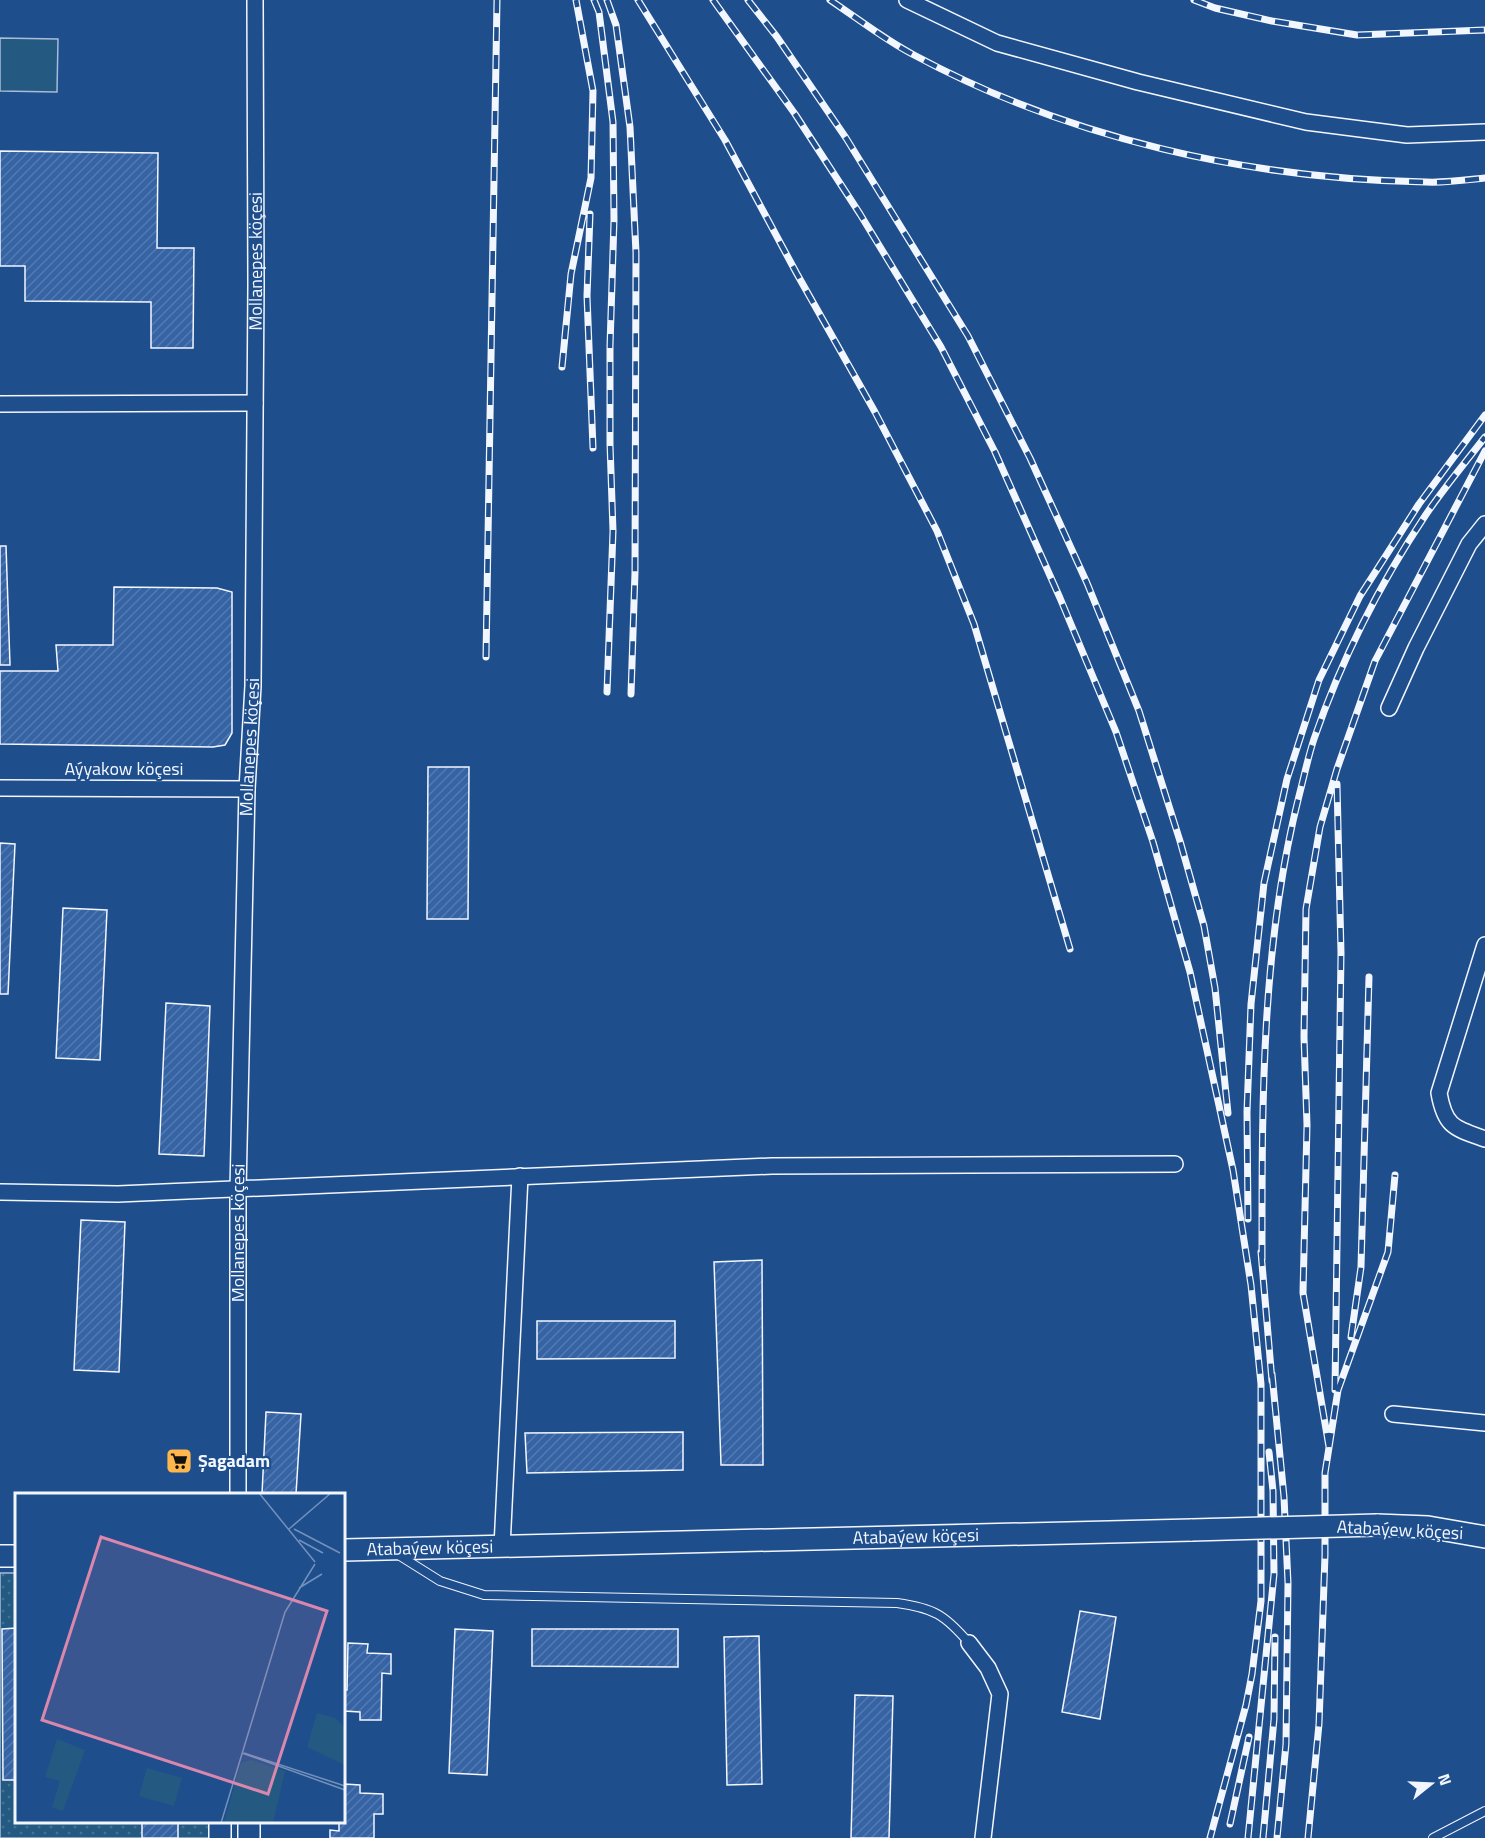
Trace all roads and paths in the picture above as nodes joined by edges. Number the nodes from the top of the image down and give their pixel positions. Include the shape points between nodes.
1 (255, 0) edge
2 (907, 0) edge
3 (1485, 132) edge
4 (255, 403) junction
5 (0, 404) edge
6 (1485, 524) edge
7 (1389, 708) dead end
8 (0, 789) edge
9 (247, 789) junction
10 (1485, 945) edge
11 (1485, 1140) edge
12 (1174, 1164) dead end
13 (520, 1176) junction
14 (238, 1190) junction
15 (0, 1192) edge
16 (1393, 1414) dead end
17 (1485, 1423) edge
18 (238, 1493) edge
19 (1485, 1537) edge
20 (502, 1547) junction
21 (388, 1549) junction
22 (345, 1550) edge
23 (969, 1643) joint
24 (1485, 1811) edge
25 (984, 1838) edge
26 (1433, 1838) edge

1 - 4 street, Mollanepes köçesi
2 - 3 street via 997,43 1295,119 1407,135
4 - 5 street
4 - 9 street, Mollanepes köçesi via 253,686
6 - 7 street via 1469,544
8 - 9 street, Aýyakow köçesi
9 - 14 street, Mollanepes köçesi
10 - 11 street via 1439,1093 1443,1113 1456,1129
12 - 13 street via 772,1166
13 - 14 street
13 - 20 street
14 - 15 street
14 - 18 street, Mollanepes köçesi
16 - 17 street
19 - 20 main road, Atabaýew köçesi, bridge via 1428,1527 1377,1525
20 - 21 main road, Atabaýew köçesi
21 - 22 main road, Atabaýew köçesi
21 - 23 lane via 440,1581 484,1594 897,1603 924,1607 951,1623
23 - 25 street via 988,1668 1000,1694
24 - 26 lane

